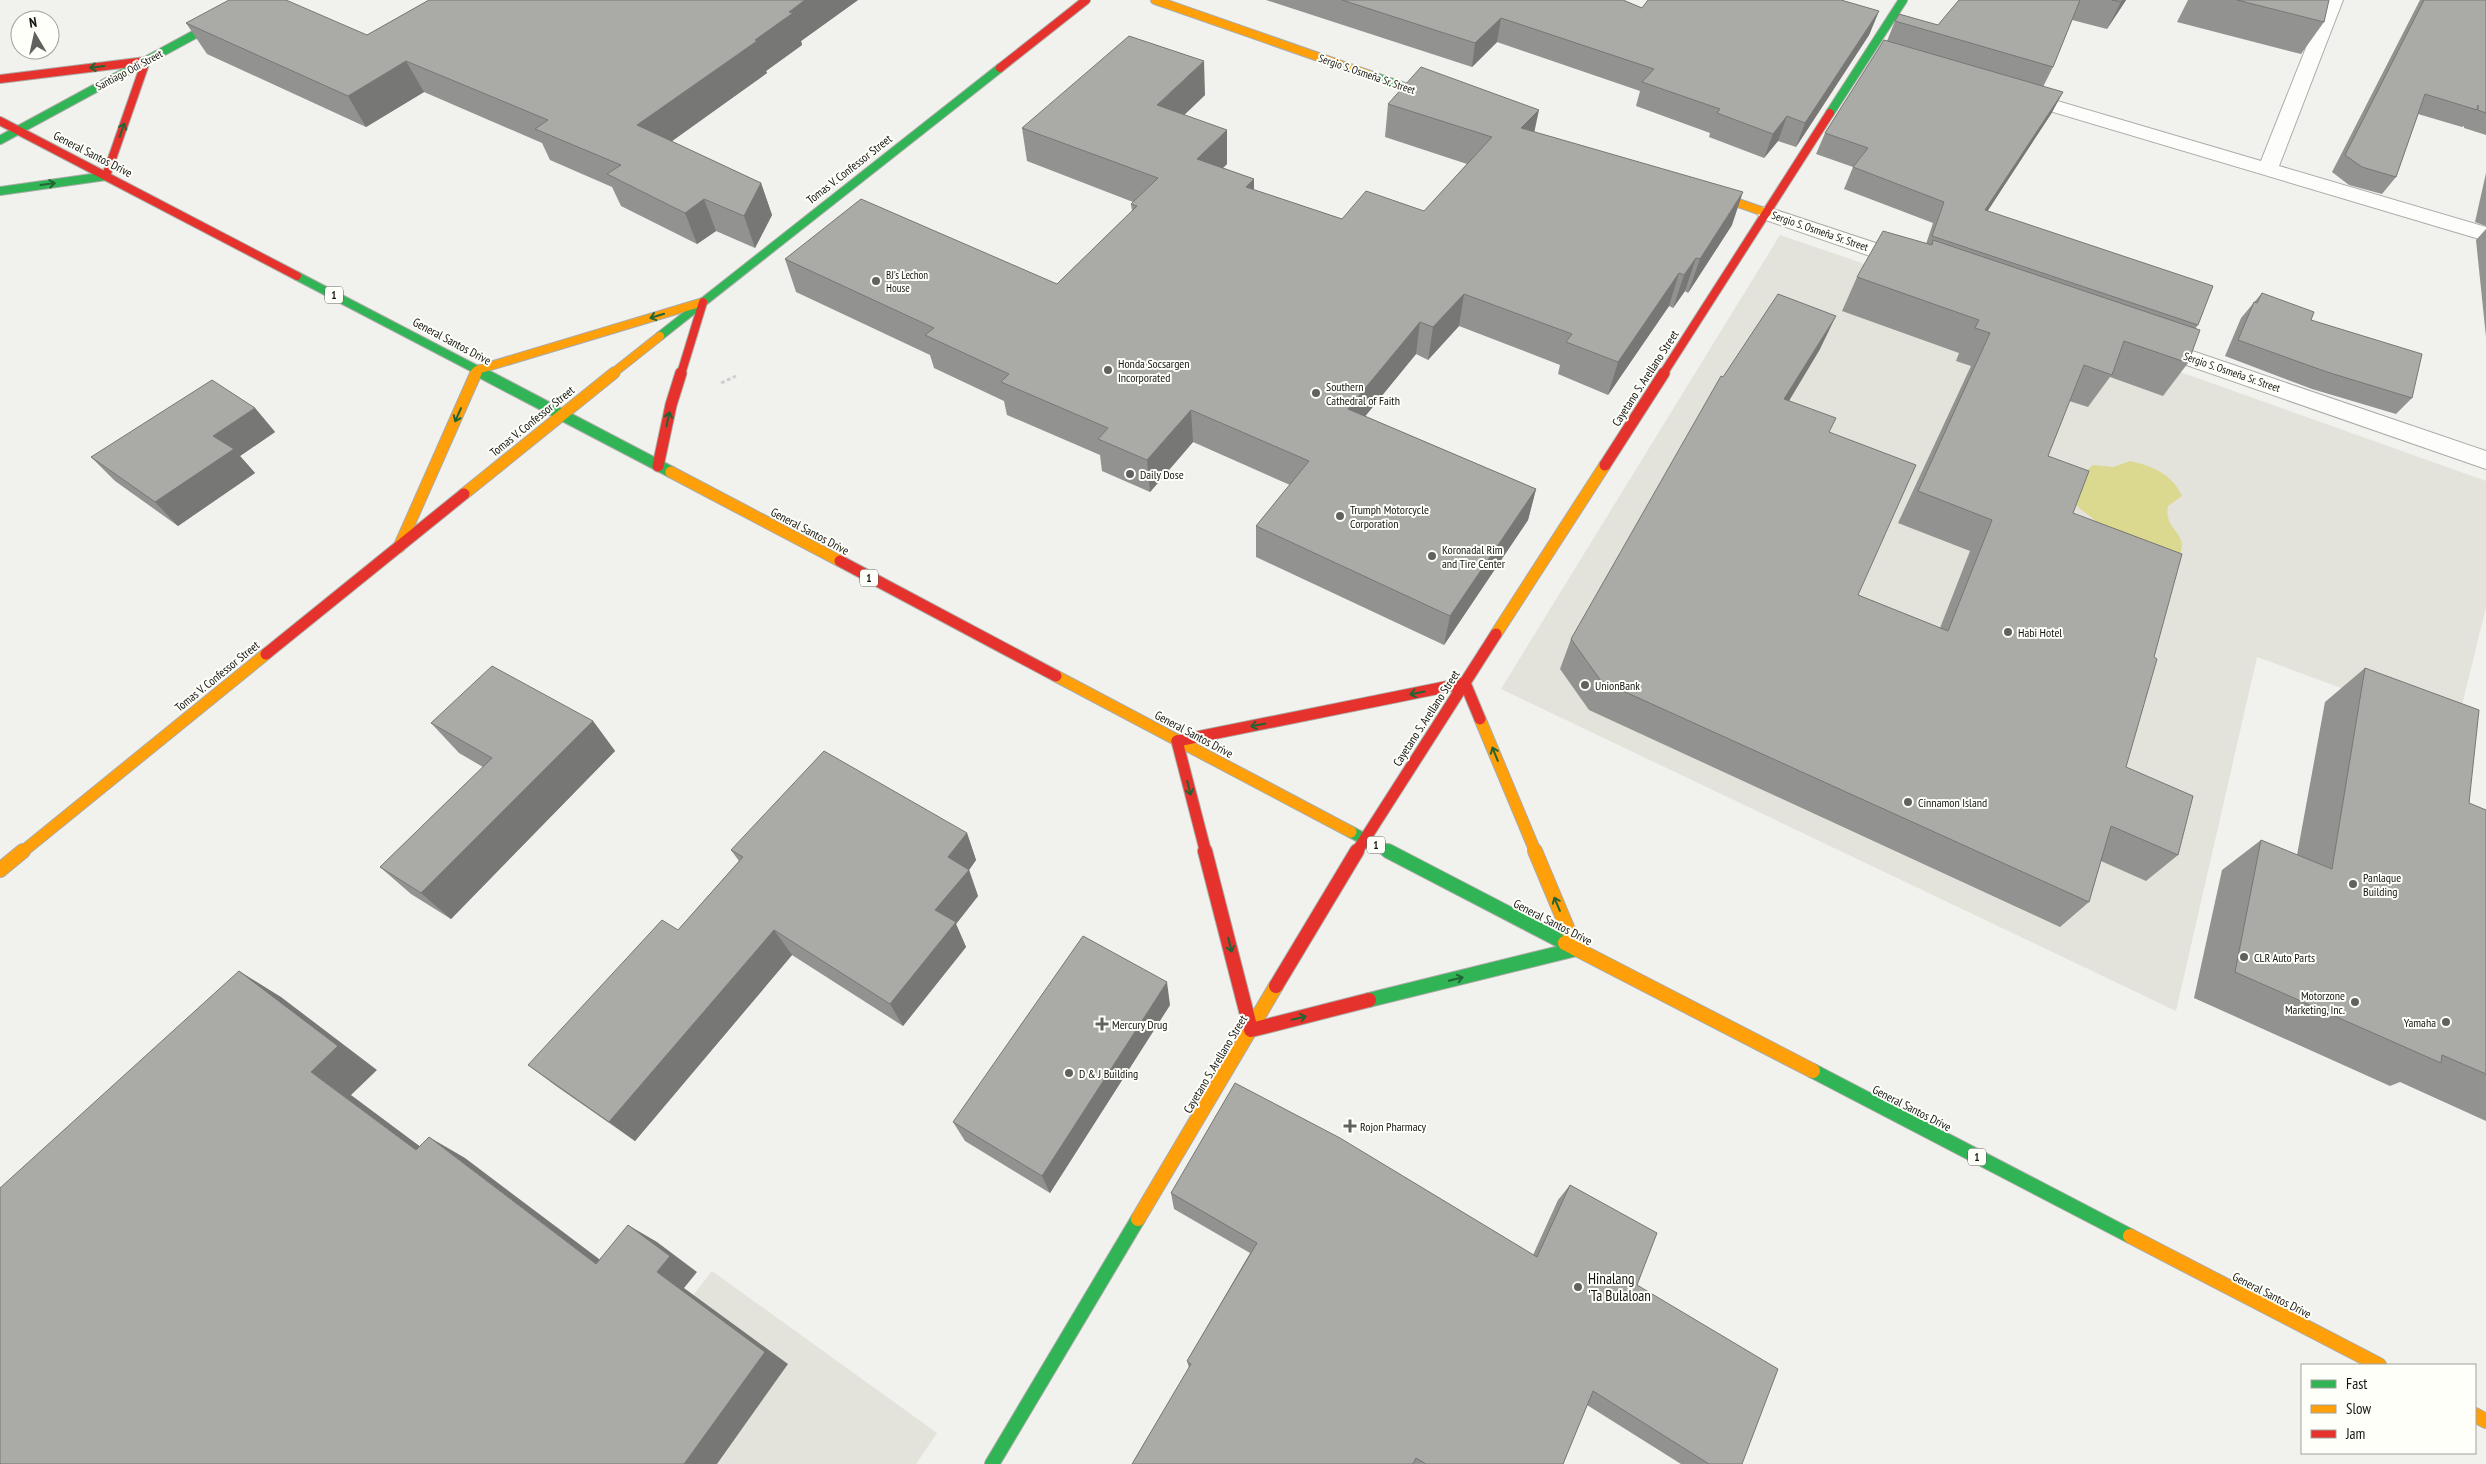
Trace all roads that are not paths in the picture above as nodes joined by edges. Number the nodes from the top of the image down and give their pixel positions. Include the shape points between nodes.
1 (258, 0) edge
2 (1086, 0) edge
3 (1155, 0) edge
4 (1903, 0) edge
5 (2334, 0) edge
6 (1870, 52) junction
7 (1889, 57) edge
8 (146, 61) junction
9 (0, 79) edge
10 (2003, 91) edge
11 (1447, 101) edge
12 (0, 121) edge
13 (18, 130) junction
14 (0, 140) edge
15 (2268, 169) junction
16 (106, 176) junction
17 (1692, 186) edge
18 (0, 191) edge
19 (1767, 212) junction
20 (2486, 234) edge
21 (1926, 267) edge
22 (703, 302) junction
23 (2131, 338) edge
24 (477, 370) junction
25 (562, 414) junction
26 (2486, 460) edge
27 (658, 466) junction
28 (398, 547) junction
29 (1465, 683) junction
30 (1177, 741) junction
31 (1364, 839) junction
32 (0, 870) edge
33 (1576, 949) junction
34 (1251, 1030) junction
35 (2377, 1364) edge
36 (992, 1464) edge

1 - 8 main road, Santiago Odi Street
2 - 22 main road, Tomas V. Confessor Street
3 - 11 main road, Sergio S. Osmeña Sr. Street
4 - 6 main road, Cayetano S. Arellano Street
5 - 15 street
6 - 7 street
6 - 19 main road, Cayetano S. Arellano Street
8 -> 9 main road
8 - 13 main road, Santiago Odi Street
16 -> 8 main road
10 - 15 street
12 - 13 main road, General Santos Drive / 1
13 - 14 main road, Santiago Odi Street
13 - 16 main road, General Santos Drive / 1
15 - 20 street
18 -> 16 main road
16 - 24 main road, General Santos Drive / 1
17 - 19 main road, Sergio S. Osmeña Sr. Street
19 - 21 street, Sergio S. Osmeña Sr. Street
19 - 29 main road, Cayetano S. Arellano Street
22 -> 24 main road
22 - 25 main road, Tomas V. Confessor Street
27 -> 22 main road via 671,405
23 - 26 street, Sergio S. Osmeña Sr. Street
24 - 25 main road, General Santos Drive / 1
24 -> 28 main road
25 - 27 main road, General Santos Drive / 1
25 - 28 main road, Tomas V. Confessor Street
27 - 30 main road, General Santos Drive / 1
28 - 32 main road, Tomas V. Confessor Street
29 -> 30 main road
29 - 31 main road, Cayetano S. Arellano Street
33 -> 29 main road
30 - 31 main road, General Santos Drive / 1
30 -> 34 main road
31 - 33 main road, General Santos Drive / 1
31 - 34 main road, Cayetano S. Arellano Street
34 -> 33 main road
33 - 35 main road, General Santos Drive / 1
34 - 36 main road, Cayetano S. Arellano Street

